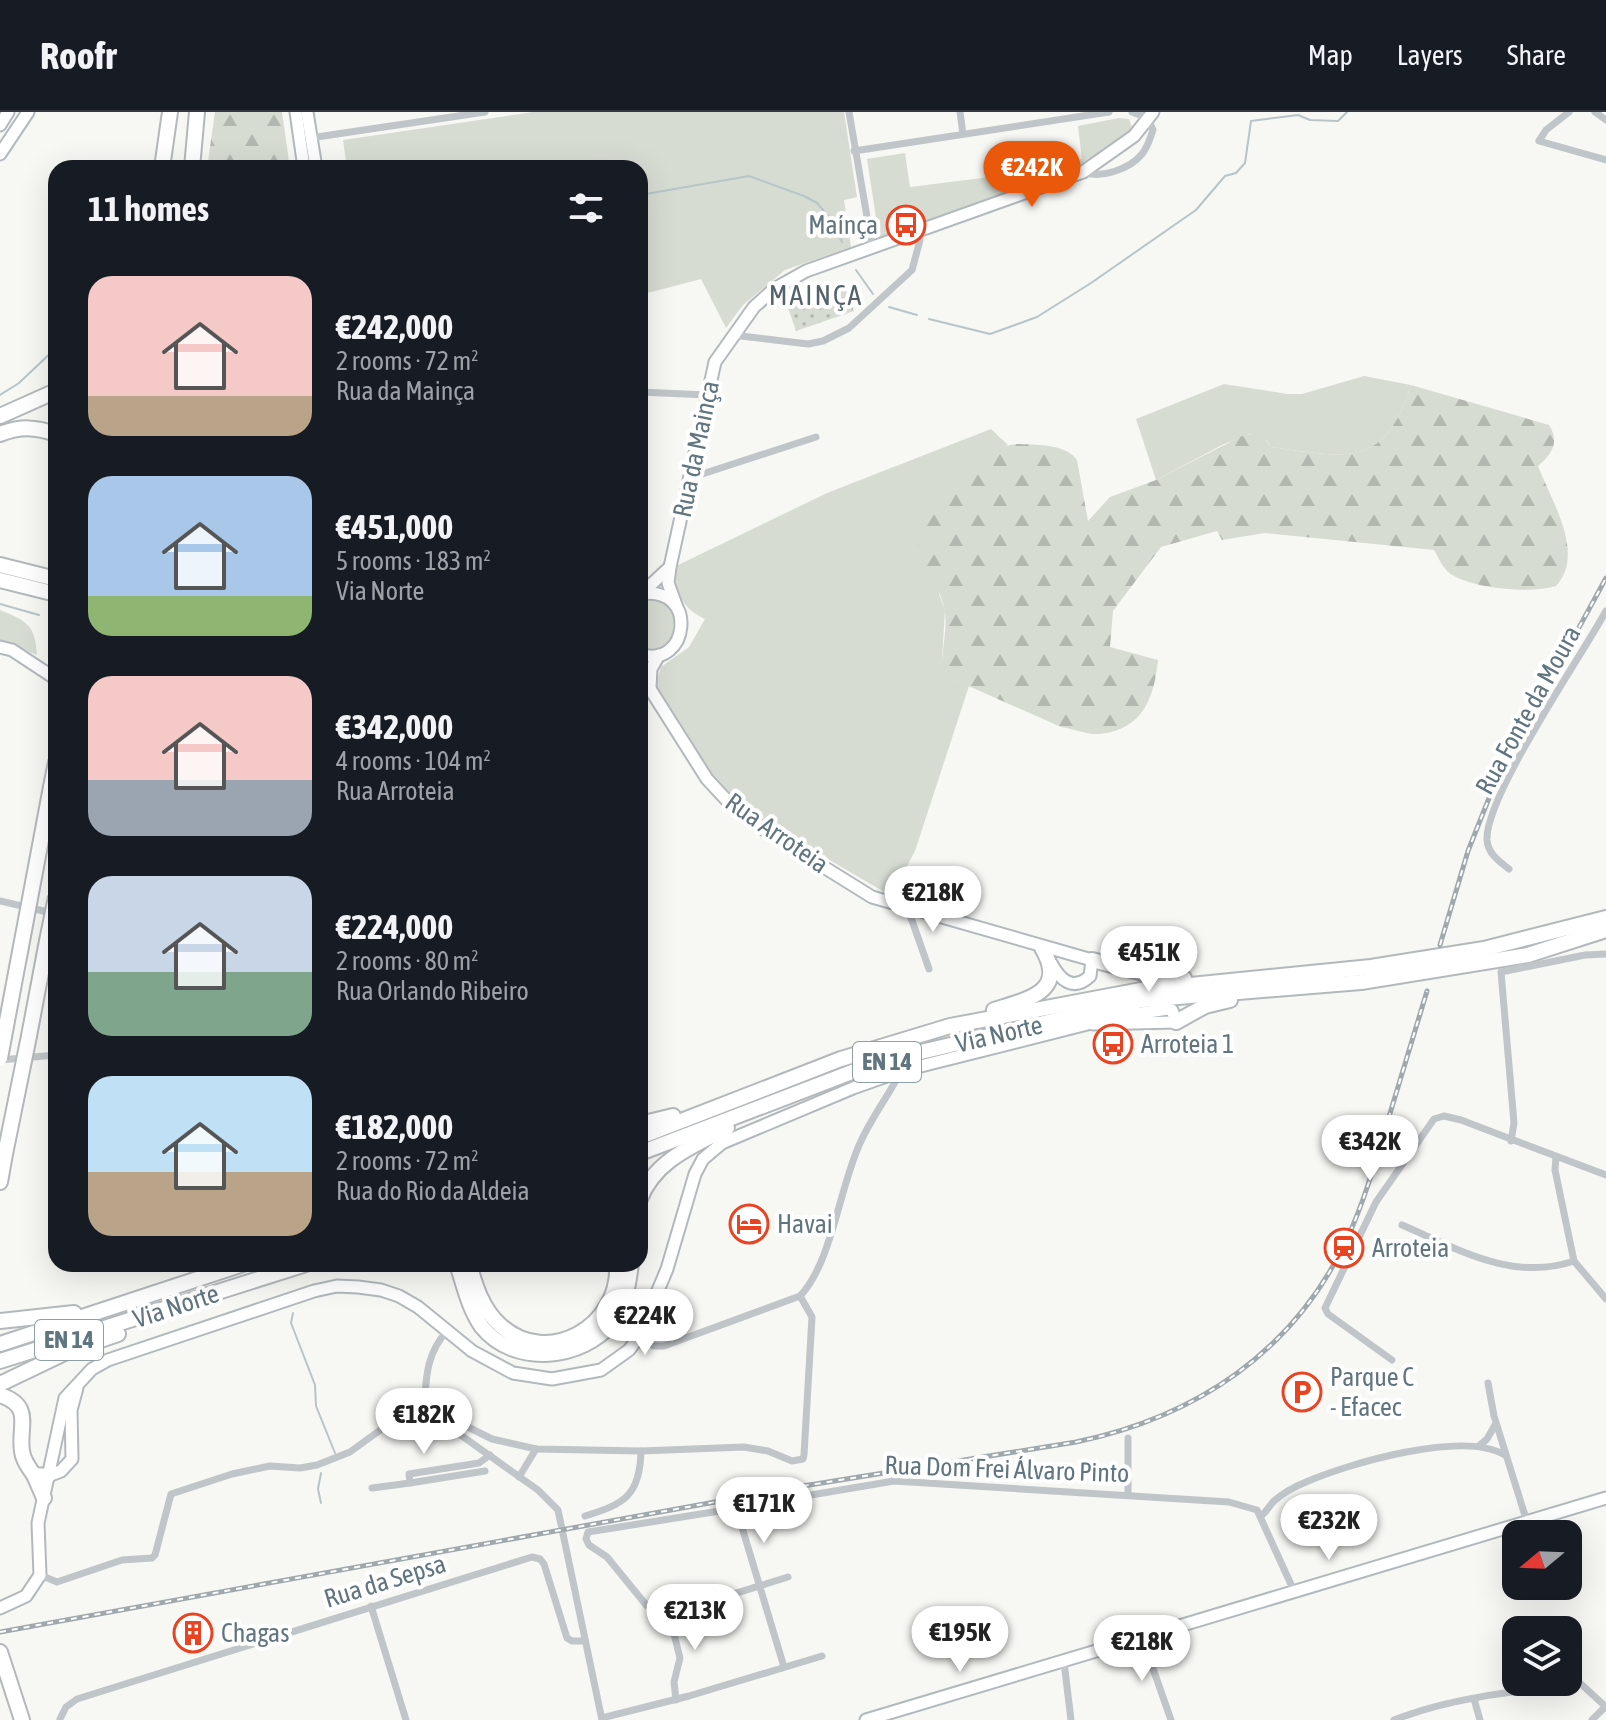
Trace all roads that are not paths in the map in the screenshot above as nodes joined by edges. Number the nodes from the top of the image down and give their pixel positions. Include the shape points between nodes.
1 (8, 112) edge
2 (170, 112) edge
3 (197, 112) edge
4 (296, 112) edge
5 (307, 112) edge
6 (485, 112) edge
7 (849, 112) edge
8 (960, 112) edge
9 (1109, 112) edge
10 (1132, 112) edge
11 (1569, 112) edge
12 (1595, 112) edge
13 (25, 113) edge
14 (1150, 115) edge
15 (1606, 120) edge
16 (0, 125) edge
17 (963, 134) junction
18 (306, 138) junction
19 (854, 151) junction
20 (0, 154) edge
21 (163, 160) edge
22 (193, 160) edge
23 (305, 160) edge
24 (313, 160) edge
25 (1606, 160) edge
26 (1083, 172) junction
27 (919, 229) junction
28 (872, 246) junction
29 (733, 335) junction
30 (648, 392) edge
31 (48, 395) edge
32 (707, 395) junction
33 (0, 416) edge
34 (48, 432) edge
35 (0, 434) edge
36 (816, 437) dead end
37 (690, 478) junction
38 (0, 565) edge
39 (670, 567) junction
40 (48, 577) edge
41 (0, 580) edge
42 (648, 587) edge
43 (48, 592) edge
44 (648, 594) edge
45 (676, 605) junction
46 (1606, 611) edge
47 (0, 647) edge
48 (648, 654) edge
49 (659, 655) junction
50 (48, 674) edge
51 (648, 684) edge
52 (650, 687) junction
53 (48, 803) edge
54 (1509, 869) dead end
55 (0, 901) edge
56 (908, 909) junction
57 (48, 912) edge
58 (1606, 918) edge
59 (1606, 930) edge
60 (48, 937) edge
61 (1045, 952) junction
62 (1606, 954) edge
63 (1092, 960) junction
64 (929, 969) dead end
65 (1280, 975) junction
66 (1305, 986) junction
67 (1176, 1022) joint
68 (950, 1026) junction
69 (48, 1056) edge
70 (0, 1059) edge
71 (901, 1071) junction
72 (807, 1072) junction
73 (778, 1100) junction
74 (648, 1122) edge
75 (648, 1134) edge
76 (1511, 1141) junction
77 (648, 1150) edge
78 (1556, 1157) junction
79 (1606, 1175) edge
80 (0, 1182) edge
81 (648, 1183) edge
82 (1402, 1225) dead end
83 (1574, 1261) junction
84 (218, 1272) edge
85 (282, 1272) edge
86 (460, 1272) edge
87 (472, 1272) edge
88 (616, 1272) edge
89 (630, 1272) edge
90 (800, 1296) junction
91 (1606, 1299) edge
92 (98, 1311) junction
93 (138, 1319) junction
94 (0, 1321) edge
95 (447, 1331) junction
96 (638, 1338) junction
97 (0, 1344) edge
98 (1392, 1360) dead end
99 (0, 1361) edge
100 (83, 1377) junction
101 (1488, 1383) dead end
102 (0, 1384) edge
103 (0, 1395) edge
104 (424, 1409) junction
105 (1496, 1423) junction
106 (1128, 1438) dead end
107 (1480, 1445) junction
108 (536, 1449) junction
109 (641, 1451) junction
110 (490, 1455) junction
111 (1505, 1455) junction
112 (453, 1467) junction
113 (485, 1471) dead end
114 (48, 1474) junction
115 (454, 1476) junction
116 (519, 1477) junction
117 (410, 1483) junction
118 (372, 1488) dead end
119 (1128, 1494) junction
120 (44, 1498) junction
121 (1606, 1498) edge
122 (740, 1508) junction
123 (1262, 1515) junction
124 (585, 1516) dead end
125 (1526, 1520) edge
126 (1534, 1520) edge
127 (1502, 1529) edge
128 (40, 1575) junction
129 (788, 1577) dead end
130 (760, 1586) junction
131 (1294, 1591) junction
132 (371, 1606) junction
133 (0, 1608) edge
134 (669, 1614) junction
135 (1142, 1637) junction
136 (585, 1641) junction
137 (0, 1652) edge
138 (822, 1656) dead end
139 (1064, 1662) junction
140 (784, 1667) junction
141 (1474, 1699) junction
142 (676, 1700) junction
143 (1606, 1706) edge
144 (1597, 1718) edge
145 (60, 1719) edge
146 (602, 1719) edge
147 (22, 1720) edge
148 (406, 1720) edge
149 (866, 1720) edge
150 (1071, 1720) edge
151 (1171, 1720) edge
152 (1394, 1720) edge
153 (1480, 1720) edge

1 - 16 street
2 - 21 highway
3 - 22 highway
4 - 18 street
5 - 18 street
6 - 18 street
7 - 19 street
8 - 17 street
9 - 17 street
10 - 14 street
11 - 25 street via 1539,141
12 - 15 street
13 - 20 street
14 - 26 street, Rua da Mainça via 1134,136
14 - 26 street, Rua da Mainça via 1153,130 1136,161 1093,176
17 - 19 street
18 - 23 street
18 - 24 street
19 - 28 street
26 - 27 street, Rua da Mainça
27 - 28 street, Rua da Mainça
27 - 29 street via 912,270 849,328 808,344
28 - 29 street, Rua da Mainça via 774,289
29 - 32 street, Rua da Mainça via 715,362
30 - 32 street
31 - 33 highway
32 - 37 street, Rua da Mainça
34 - 35 highway via 32,427
36 - 37 street
37 - 39 street, Rua da Mainça
38 - 40 highway
39 - 42 street
39 - 45 street, Rua da Mainça via 668,583
41 - 43 highway
44 - 45 street
45 - 49 street, Rua da Mainça via 682,628 678,640
46 - 54 street, Rua Fonte da Moura via 1525,748 1490,825 1491,852
47 - 50 street
48 - 49 street
49 - 52 street
51 - 52 street, Rua Arroteia
52 - 56 street, Rua Arroteia via 707,779 734,808 872,897
53 - 70 highway, bridge
55 - 57 street
56 - 61 street, Rua Arroteia
56 - 64 street
58 - 65 highway, Via Norte / EN 14 via 1484,949
59 - 66 highway, Via Norte / EN 14 via 1528,955
60 - 80 highway, bridge
61 - 63 street, Rua Arroteia
61 - 63 street via 1056,973 1071,984 1086,981
61 - 68 highway via 1051,976 1034,997
62 - 76 street via 1501,972 1514,1123
63 - 65 highway via 1176,978
65 - 68 highway, Via Norte / EN 14 via 1141,990
66 - 67 highway via 1279,996 1216,1002
66 - 73 highway, Via Norte / EN 14 via 1142,1000 908,1055
67 - 71 street via 1168,1009 1115,1017
68 - 72 highway, Via Norte / EN 14
69 - 70 street
71 - 90 street via 861,1141 830,1236 810,1286
71 - 96 street via 751,1129 712,1150 695,1174 667,1269
72 - 74 highway
72 - 75 highway, Via Norte / EN 14
73 - 77 highway, Via Norte / EN 14
73 - 81 highway via 684,1149
76 - 78 street
76 - 98 street via 1461,1120 1434,1119 1376,1202 1325,1308
78 - 79 street
78 - 83 street
82 - 83 street via 1499,1266 1549,1268
83 - 91 street
84 - 92 highway, Via Norte / EN 14
85 - 93 highway, Via Norte / EN 14
86 - 89 highway via 484,1329 508,1346 544,1354 578,1348 602,1333 621,1308
87 - 88 highway via 497,1323 544,1342 568,1339 599,1319
90 - 96 street via 664,1346
90 - 109 street via 812,1317 803,1459 792,1461 744,1447
92 - 94 highway
92 - 97 highway, Via Norte / EN 14
93 - 99 highway, Via Norte / EN 14
93 - 102 highway via 117,1335
95 - 96 street via 503,1370 552,1379 601,1370
95 - 100 street via 399,1296 337,1286 135,1349
95 - 104 street via 429,1357
100 - 114 street via 65,1398
100 - 114 street via 72,1401 72,1459
101 - 105 street
103 - 114 highway via 21,1411 23,1457
104 - 108 street via 436,1409 492,1439
104 - 110 street
104 - 128 street via 390,1423 341,1457 300,1468 270,1466 232,1474 171,1494 152,1558 122,1560 57,1582
105 - 107 street
105 - 111 street
106 - 119 street
107 - 111 street
107 - 123 street via 1413,1450 1361,1463 1305,1482
108 - 109 street
108 - 116 street
109 - 124 street via 636,1481 624,1501
110 - 112 street via 479,1463
110 - 116 street
111 - 125 street
112 - 115 street
112 - 117 street via 409,1474
113 - 115 street
114 - 120 highway
114 - 120 street
115 - 117 street
116 - 136 street via 560,1516
117 - 118 street
119 - 122 street, Rua Dom Frei Álvaro Pinto via 882,1481 781,1505
119 - 123 street, Rua Dom Frei Álvaro Pinto via 1229,1502
120 - 128 street via 38,1523
121 - 126 street
122 - 130 street
122 - 134 street, Rua Dom Frei Álvaro Pinto via 588,1532 589,1545 607,1557 647,1606
123 - 131 street
127 - 131 street
128 - 133 street via 26,1596
129 - 130 street
130 - 134 street
130 - 140 street
131 - 135 street
132 - 136 street, Rua da Sepsa via 532,1557 544,1564 567,1638
132 - 145 street, Rua da Sepsa via 77,1699
132 - 148 street
134 - 142 street via 680,1658
135 - 139 street
135 - 151 street
136 - 146 street
137 - 147 highway
138 - 140 street
139 - 149 street
139 - 150 street
140 - 142 street
141 - 143 street via 1581,1684
141 - 152 street
141 - 153 street
142 - 146 street
143 - 144 street

